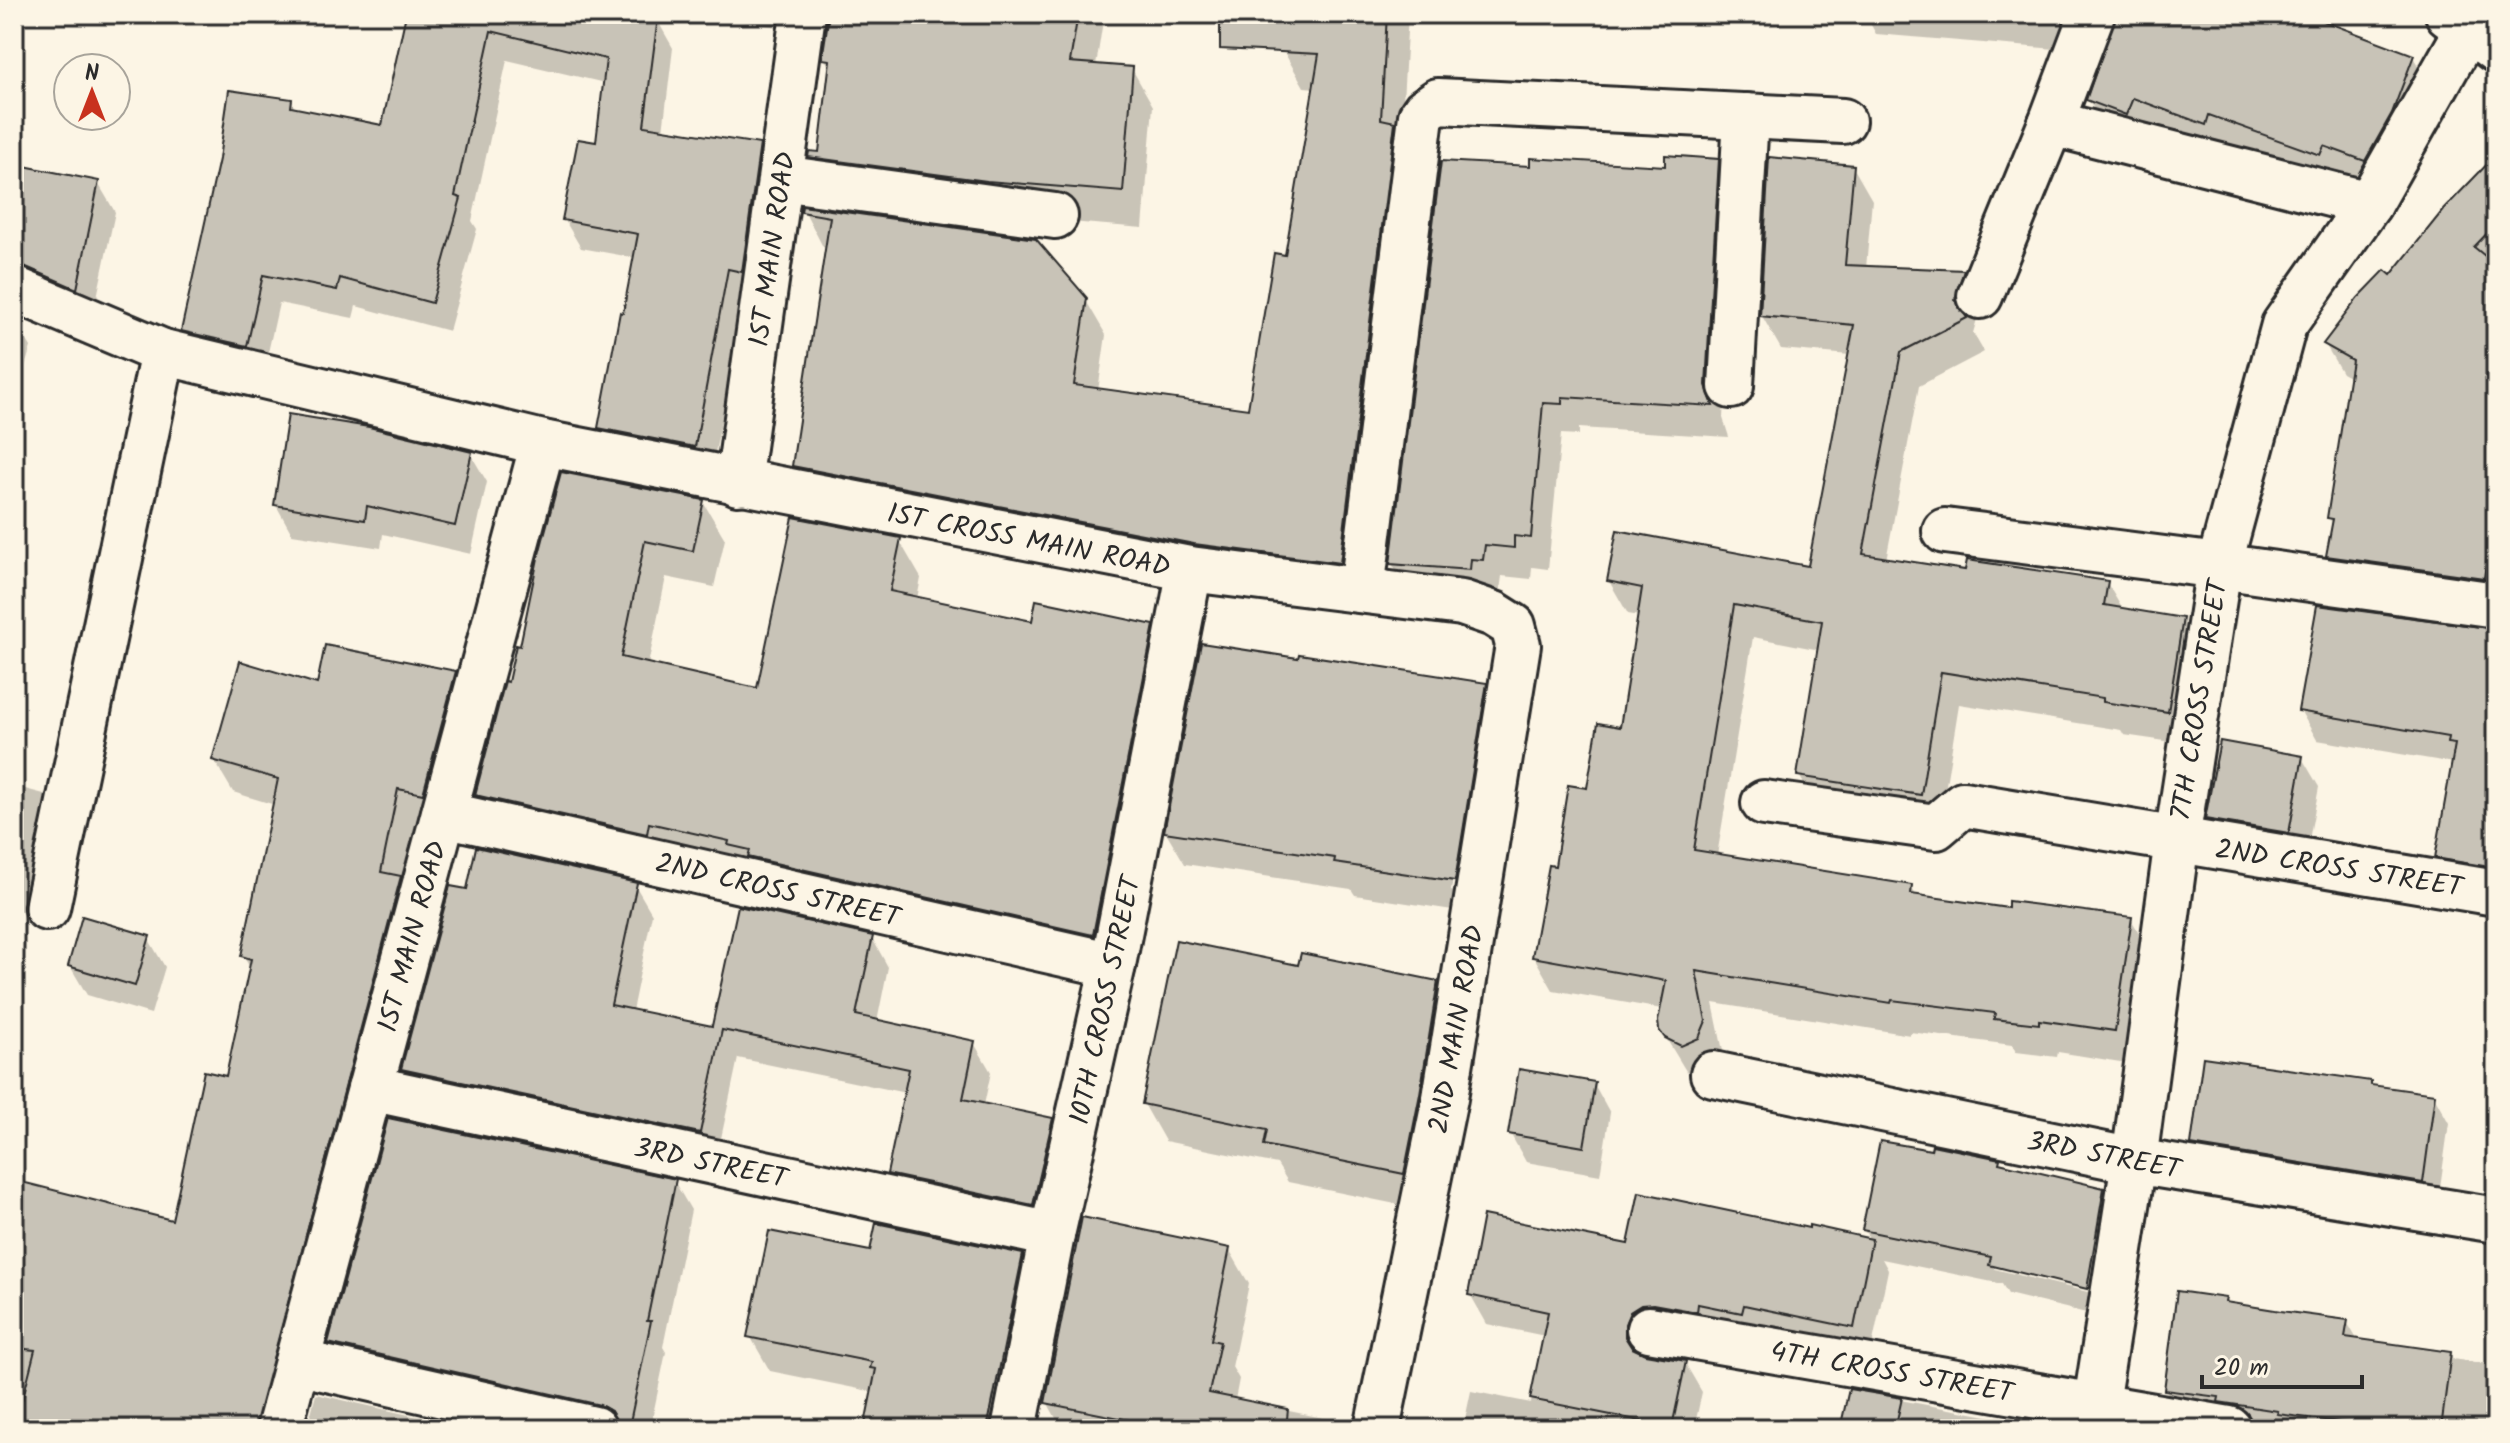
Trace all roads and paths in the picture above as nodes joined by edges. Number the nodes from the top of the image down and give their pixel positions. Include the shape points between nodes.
1 (803, 14) edge
2 (2092, 14) edge
3 (2472, 26) edge
4 (1746, 116) junction
5 (1843, 121) dead end
6 (2051, 123) junction
7 (781, 178) junction
8 (2369, 204) junction
9 (1055, 216) dead end
10 (14, 289) edge
11 (1980, 296) dead end
12 (163, 352) junction
13 (1731, 386) dead end
14 (543, 443) junction
15 (738, 483) junction
16 (1945, 531) dead end
17 (2219, 566) junction
18 (1190, 569) junction
19 (1362, 590) junction
20 (2496, 605) edge
21 (1513, 626) joint
22 (1764, 803) dead end
23 (444, 814) junction
24 (2177, 840) junction
25 (2496, 893) edge
26 (47, 908) dead end
27 (1113, 965) junction
28 (1713, 1074) dead end
29 (370, 1088) junction
30 (2134, 1161) junction
31 (2496, 1220) edge
32 (1052, 1235) junction
33 (1649, 1329) dead end
34 (297, 1362) junction
35 (2094, 1418) edge
36 (279, 1429) edge
37 (594, 1429) edge
38 (1014, 1429) edge
39 (1377, 1429) edge
40 (2229, 1429) edge

1 - 7 street, 1ST MAIN ROAD
2 - 6 street
3 - 8 street, 7TH CROSS STREET
4 - 5 street
4 - 13 street
4 - 19 street via 1438,101 1425,110
6 - 8 street
6 - 11 street
7 - 9 street
7 - 15 street, 1ST MAIN ROAD
8 - 17 street, 7TH CROSS STREET via 2284,325
10 - 12 street, 1ST CROSS MAIN ROAD
12 - 14 street, 1ST CROSS MAIN ROAD
12 - 26 street
14 - 15 street, 1ST CROSS MAIN ROAD
14 - 23 street, 1ST MAIN ROAD
15 - 18 street, 1ST CROSS MAIN ROAD
16 - 17 street
17 - 20 street
17 - 24 street, 7TH CROSS STREET
18 - 19 street, 1ST CROSS MAIN ROAD
18 - 27 street, 10TH CROSS STREET
19 - 21 street, 1ST CROSS MAIN ROAD via 1462,603
21 - 39 street, 2ND MAIN ROAD via 1518,645 1445,1098
22 - 24 street, 2ND CROSS STREET via 1936,827 1963,804
23 - 27 street, 2ND CROSS STREET
23 - 29 street, 1ST MAIN ROAD
24 - 25 street, 2ND CROSS STREET
24 - 30 street, 7TH CROSS STREET
27 - 32 street, 10TH CROSS STREET
28 - 30 street, 3RD STREET
29 - 32 street, 3RD STREET
29 - 34 street, 1ST MAIN ROAD
30 - 31 street, 3RD STREET
30 - 35 street, 7TH CROSS STREET
32 - 38 street, 10TH CROSS STREET
33 - 35 street, 4TH CROSS STREET
34 - 36 street, 1ST MAIN ROAD
34 - 37 street
35 - 40 street, 4TH CROSS STREET

